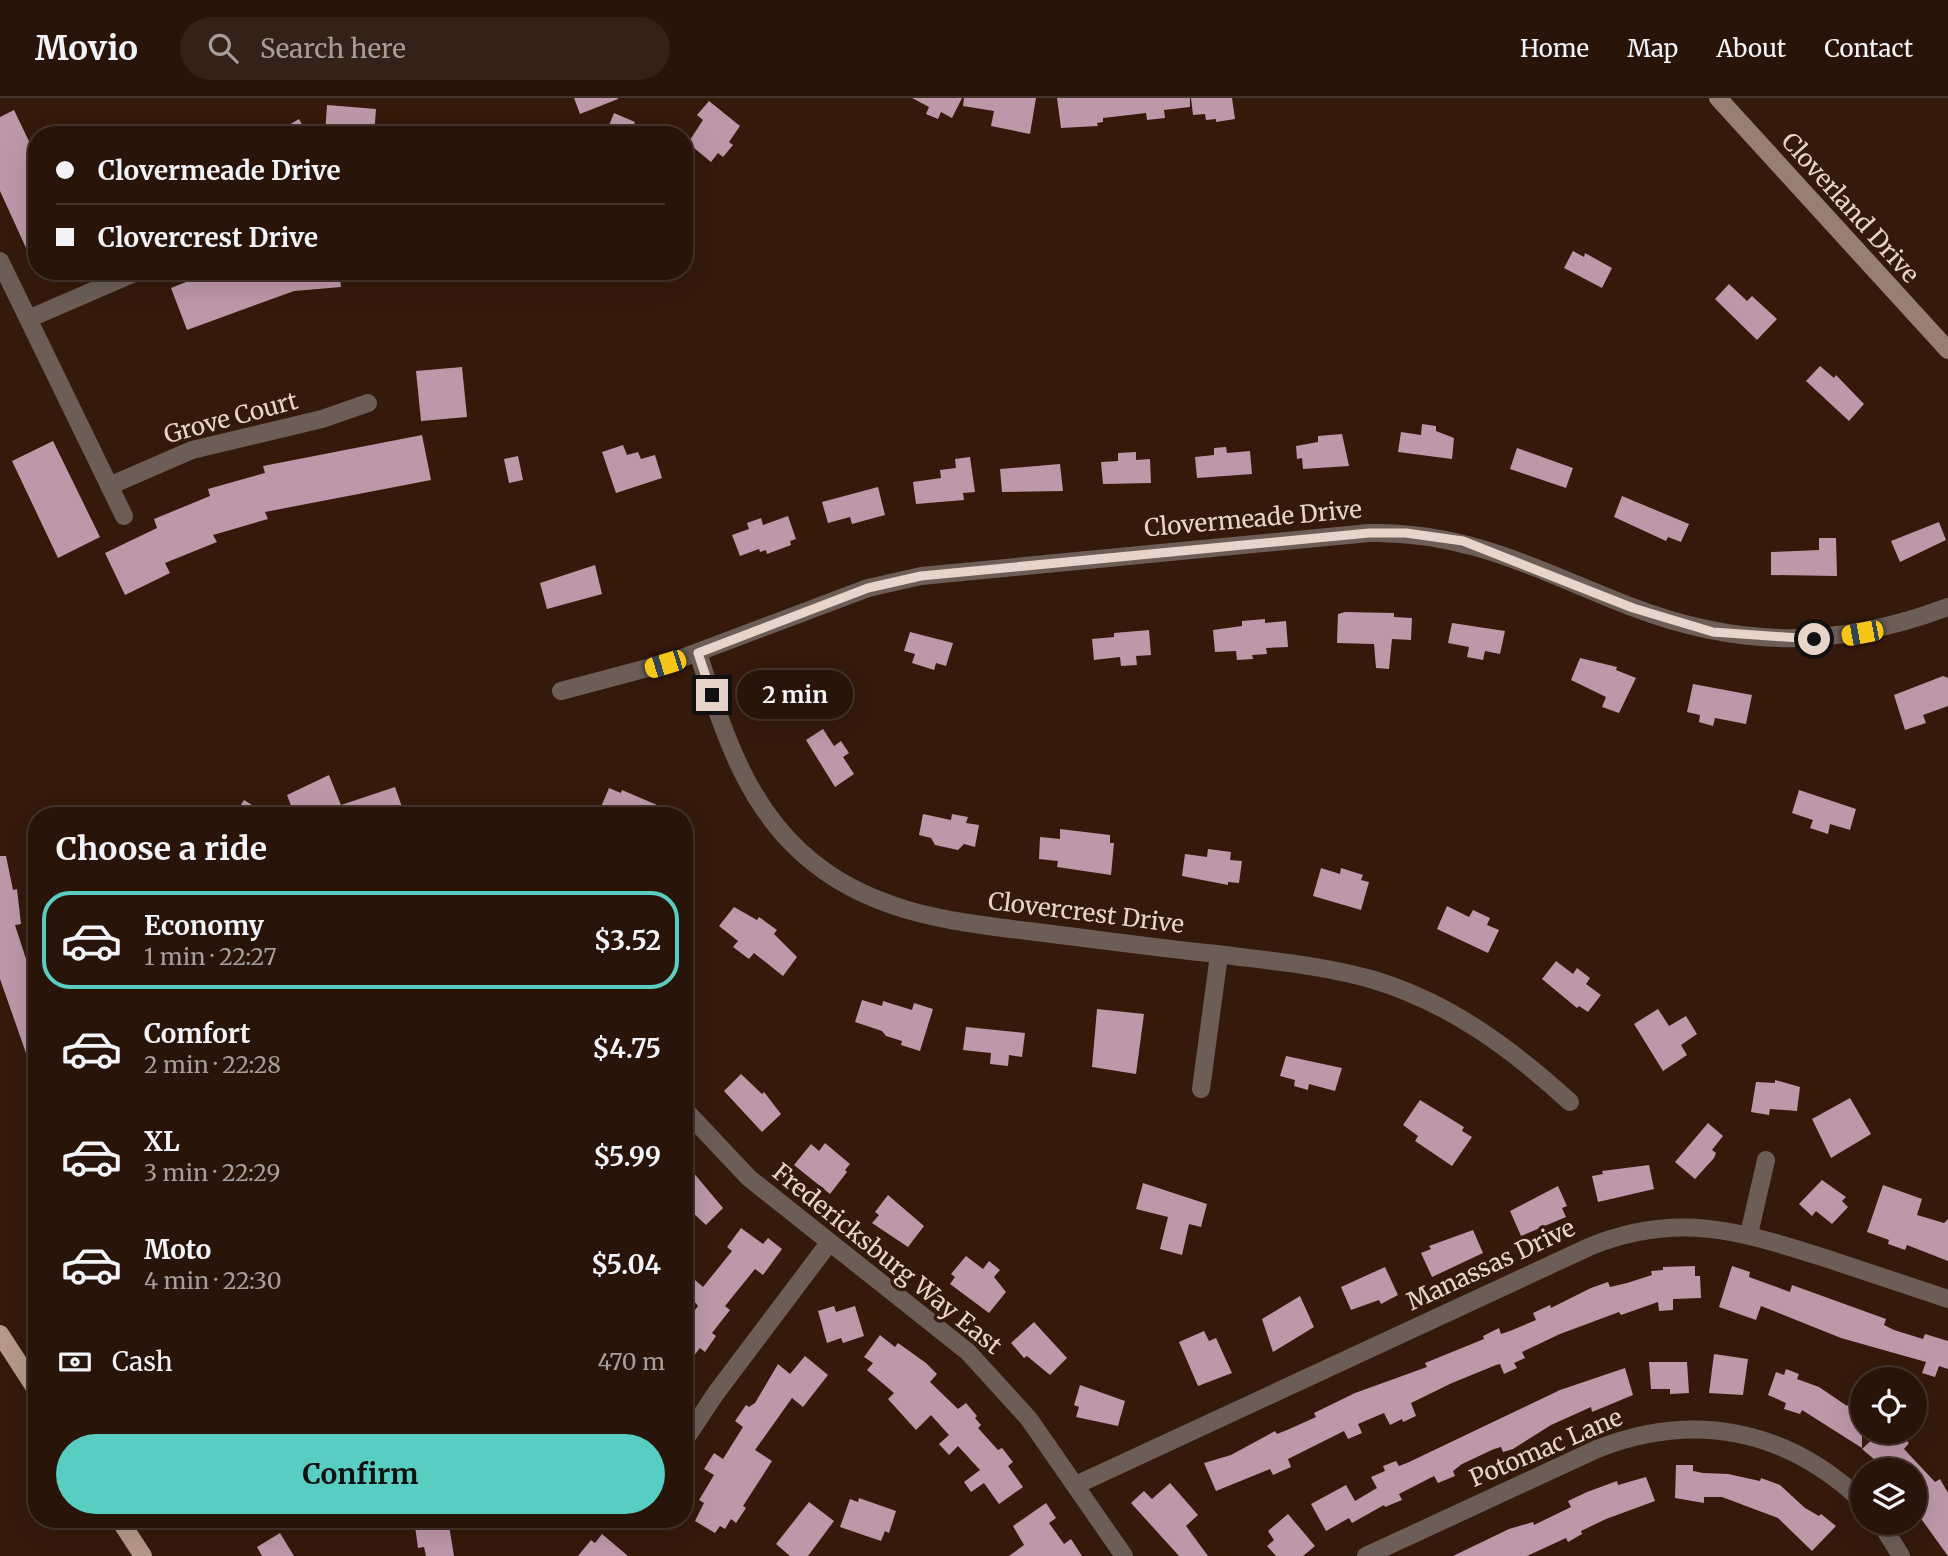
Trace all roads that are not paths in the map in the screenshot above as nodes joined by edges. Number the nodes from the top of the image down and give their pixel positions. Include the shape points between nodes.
1 (1718, 98) edge
2 (0, 261) edge
3 (118, 280) edge
4 (28, 319) junction
5 (1948, 349) edge
6 (368, 403) dead end
7 (109, 486) junction
8 (124, 516) dead end
9 (1948, 607) edge
10 (698, 653) junction
11 (561, 691) dead end
12 (1219, 955) junction
13 (1201, 1090) dead end
14 (1570, 1102) dead end
15 (693, 1119) edge
16 (1766, 1160) dead end
17 (1749, 1234) junction
18 (830, 1244) junction
19 (1948, 1299) edge
20 (0, 1334) edge
21 (28, 1377) edge
22 (693, 1428) edge
23 (1076, 1485) junction
24 (1850, 1491) edge
25 (125, 1528) edge
26 (1888, 1535) edge
27 (143, 1556) edge
28 (1125, 1556) edge
29 (1366, 1556) edge
30 (1901, 1556) edge

1 - 5 main road, Cloverland Drive
2 - 4 street
3 - 4 street
4 - 7 street
6 - 7 street, Grove Court via 322,419 201,447
7 - 8 street
9 - 10 street, Clovermeade Drive via 1846,636 1729,635 1644,612 1463,541 1369,533 921,576 868,588
10 - 11 street, Clovermeade Drive
10 - 12 street, Clovercrest Drive via 732,754 762,806 808,858 866,897 960,922
12 - 13 street
12 - 14 street, Clovercrest Drive via 1331,969 1429,1000 1490,1036
15 - 18 street, Fredericksburg Way East via 749,1178
16 - 17 street
17 - 19 street, Manassas Drive
17 - 23 street, Manassas Drive via 1683,1227 1606,1240
18 - 22 street
18 - 23 street, Fredericksburg Way East via 968,1353 1029,1419
20 - 21 main road
23 - 28 street, Fredericksburg Way East
24 - 29 street, Potomac Lane via 1817,1464 1763,1439 1721,1430 1667,1430 1597,1449
25 - 27 main road
26 - 30 street

